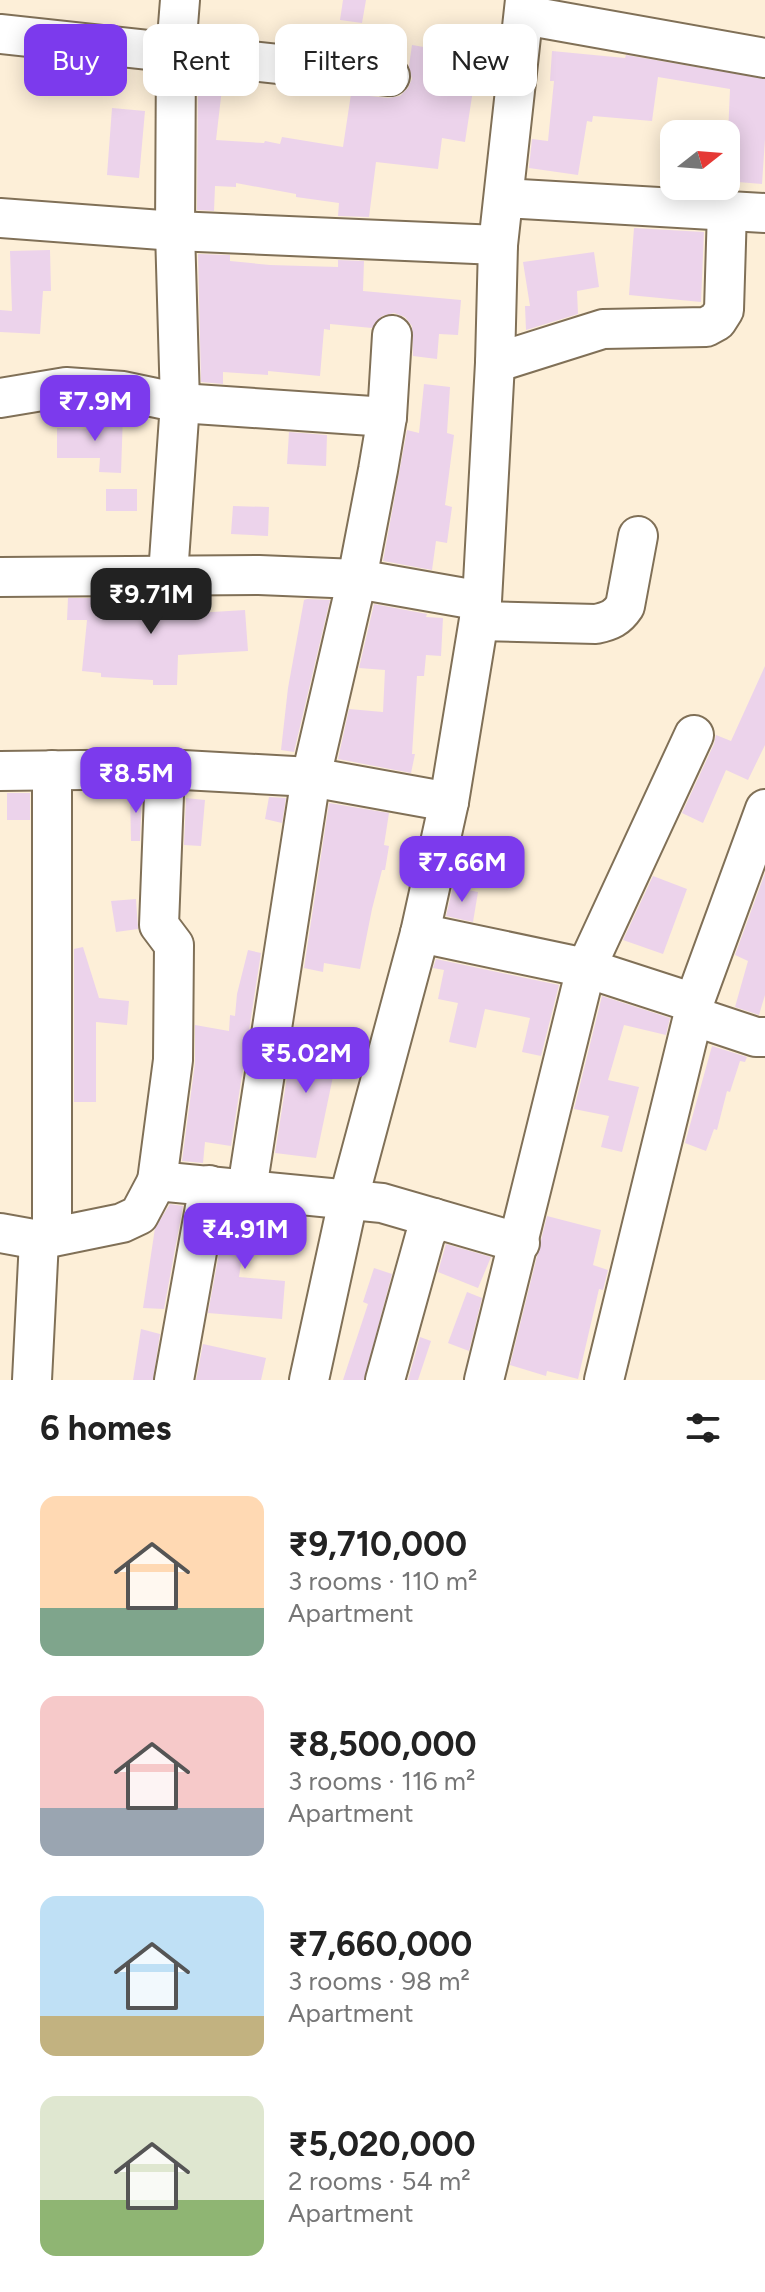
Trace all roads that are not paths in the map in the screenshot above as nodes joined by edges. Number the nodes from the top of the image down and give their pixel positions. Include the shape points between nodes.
1 (180, 0) edge
2 (525, 7) edge
3 (178, 24) edge
4 (0, 34) edge
5 (143, 48) edge
6 (765, 58) edge
7 (176, 96) edge
8 (505, 198) junction
9 (727, 210) junction
10 (765, 213) edge
11 (0, 218) edge
12 (175, 231) junction
13 (498, 245) junction
14 (392, 335) dead end
15 (495, 363) junction
16 (0, 398) edge
17 (180, 403) junction
18 (387, 417) junction
19 (638, 536) dead end
20 (168, 575) junction
21 (0, 577) edge
22 (357, 579) junction
23 (481, 611) junction
24 (694, 735) dead end
25 (165, 769) junction
26 (52, 770) junction
27 (0, 771) edge
28 (311, 777) junction
29 (449, 802) junction
30 (765, 809) edge
31 (420, 933) junction
32 (586, 968) junction
33 (693, 1010) junction
34 (765, 1037) edge
35 (157, 1181) junction
36 (209, 1185) junction
37 (247, 1189) junction
38 (348, 1201) junction
39 (434, 1218) junction
40 (0, 1233) edge
41 (45, 1238) junction
42 (520, 1243) junction
43 (32, 1380) edge
44 (174, 1380) edge
45 (309, 1380) edge
46 (385, 1380) edge
47 (484, 1380) edge
48 (604, 1380) edge

1 - 3 street
2 - 6 street
2 - 8 street
4 - 5 street
7 - 12 street
8 - 9 street
8 - 13 street
9 - 10 street
9 - 15 street via 724,310 717,321 706,327 603,329
11 - 12 street
12 - 13 street
12 - 17 street
13 - 15 street
14 - 18 street
15 - 23 street
16 - 17 street via 66,387
17 - 18 street
17 - 20 street
18 - 22 street
19 - 23 street via 625,606 609,622
20 - 21 street
20 - 22 street
22 - 23 street
22 - 28 street
23 - 29 street
24 - 32 street
25 - 26 street
25 - 28 street
25 - 35 street via 159,925 174,945 173,1060
26 - 27 street
26 - 41 street
28 - 29 street
28 - 37 street
29 - 31 street
30 - 33 street
31 - 32 street
31 - 38 street
32 - 33 street
32 - 42 street
33 - 34 street
33 - 48 street
35 - 36 street
35 - 41 street via 139,1215
36 - 37 street
36 - 44 street
37 - 38 street
38 - 39 street via 382,1203
38 - 45 street
39 - 42 street
39 - 46 street
40 - 41 street
41 - 43 street
42 - 47 street

